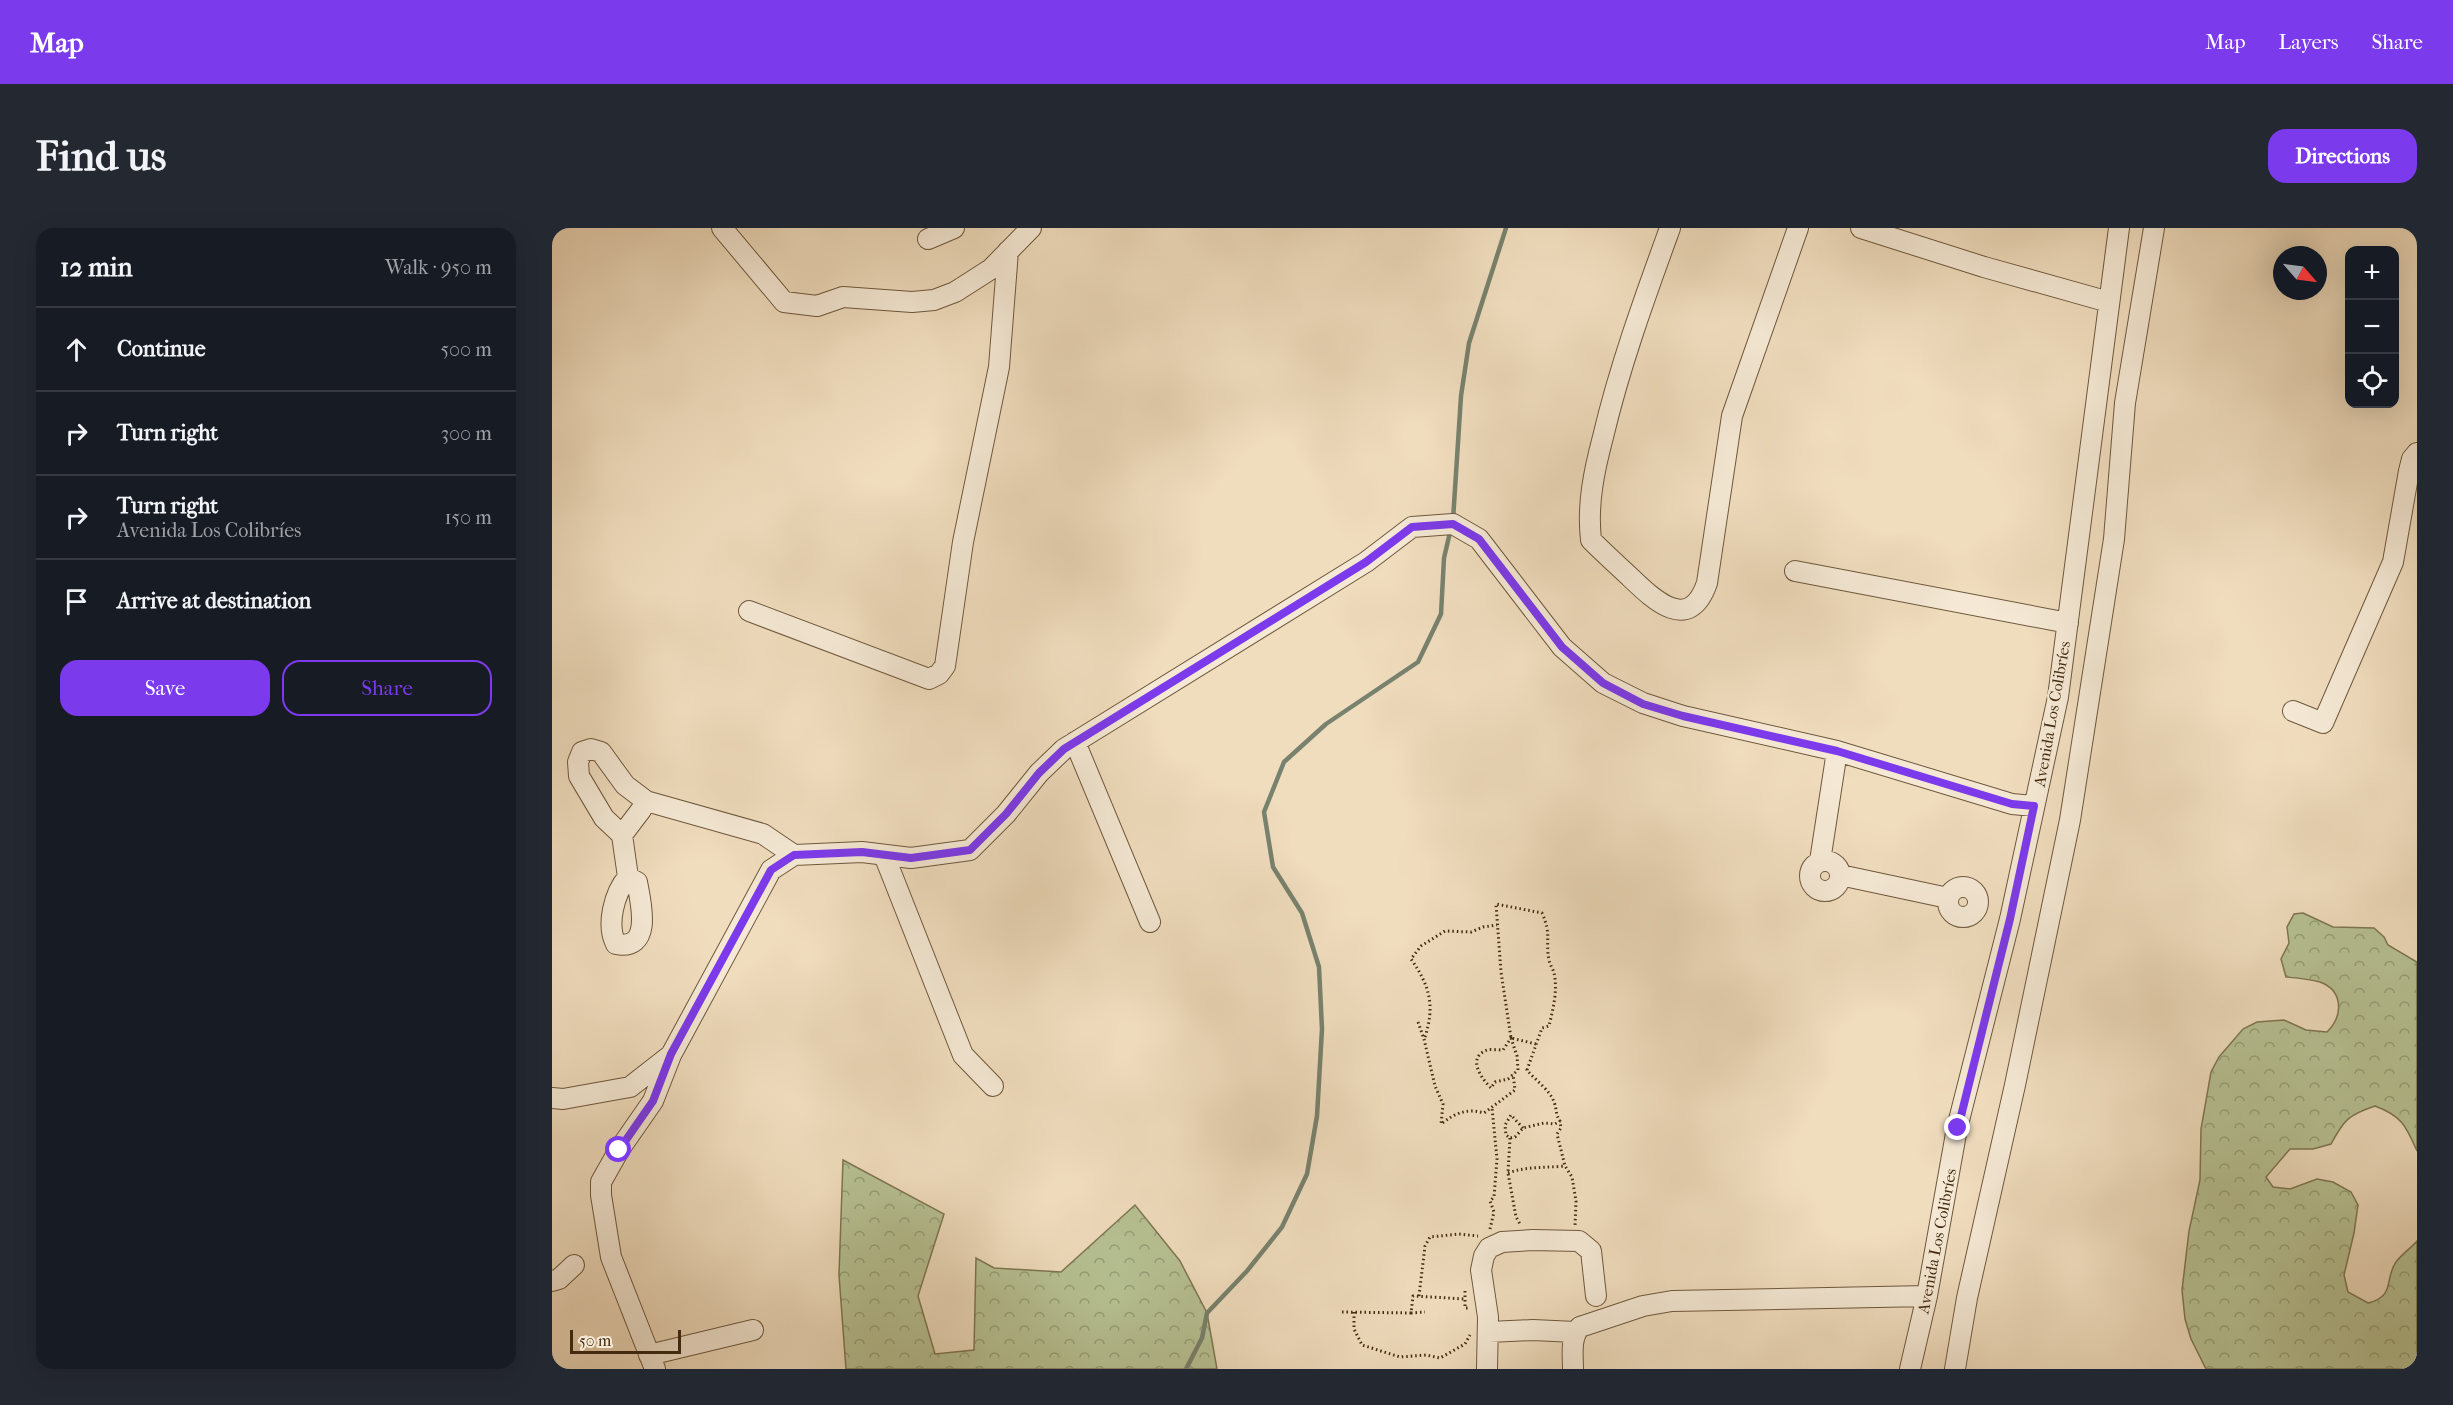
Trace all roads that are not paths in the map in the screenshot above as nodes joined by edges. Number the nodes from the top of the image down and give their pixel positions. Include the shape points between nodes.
1 (722, 228) edge
2 (954, 228) edge
3 (1031, 228) edge
4 (1670, 228) edge
5 (1798, 228) edge
6 (1861, 228) edge
7 (2119, 228) edge
8 (2154, 228) edge
9 (928, 239) dead end
10 (1008, 251) junction
11 (2109, 302) junction
12 (2417, 453) edge
13 (1795, 571) dead end
14 (749, 610) dead end
15 (2068, 623) junction
16 (2294, 711) dead end
17 (1076, 742) junction
18 (1837, 751) junction
19 (646, 801) junction
20 (2034, 806) junction
21 (622, 835) junction
22 (794, 855) junction
23 (884, 855) junction
24 (1820, 861) junction
25 (1840, 875) junction
26 (628, 878) dead end
27 (1948, 898) dead end
28 (1150, 922) dead end
29 (671, 1054) junction
30 (993, 1086) dead end
31 (552, 1098) edge
32 (574, 1265) dead end
33 (552, 1281) edge
34 (1596, 1296) dead end
35 (1927, 1296) junction
36 (753, 1330) dead end
37 (1481, 1330) junction
38 (1575, 1332) junction
39 (652, 1362) edge
40 (1487, 1369) edge
41 (1573, 1369) edge
42 (1911, 1369) edge
43 (1955, 1369) edge

1 - 10 street via 784,302 817,306 843,297 934,300 955,292 991,269
2 - 9 street
3 - 10 street
4 - 5 street via 1626,352 1592,483 1588,519 1591,540 1658,603 1676,610 1692,607 1707,583 1732,416
6 - 11 street
7 - 11 street, Avenida Los Colibríes
8 - 43 street, Avenida Los Colibríes via 2125,403 2114,539 2070,820
10 - 14 street via 999,367 963,542 945,666 930,679
11 - 15 street, Avenida Los Colibríes
12 - 16 street via 2409,471 2393,562 2323,723
13 - 15 street
15 - 20 street, Avenida Los Colibríes via 2058,697
17 - 18 street via 1366,562 1412,527 1453,524 1479,539 1562,647 1603,683 1643,704 1683,716
17 - 23 street via 1039,773 970,850 911,858
17 - 28 street
18 - 20 street via 2012,804
18 - 24 street
19 - 21 street
19 - 21 street via 625,786 601,752 582,752 579,776 604,818
19 - 22 street via 763,834
20 - 35 street, Avenida Los Colibríes via 1958,1128
21 - 26 street
22 - 23 street
22 - 29 street via 771,870
23 - 30 street via 963,1054
24 - 25 street via 1836,865
24 - 25 street via 1810,873 1816,888 1832,889
25 - 27 street
29 - 31 street via 630,1087
29 - 39 street via 653,1101 601,1182 611,1257
32 - 33 street
34 - 37 street via 1591,1251 1579,1241 1502,1242 1489,1248 1484,1256
35 - 38 street via 1672,1301 1587,1323
35 - 42 street, Avenida Los Colibríes
36 - 39 street
37 - 38 street
37 - 40 street
38 - 41 street

